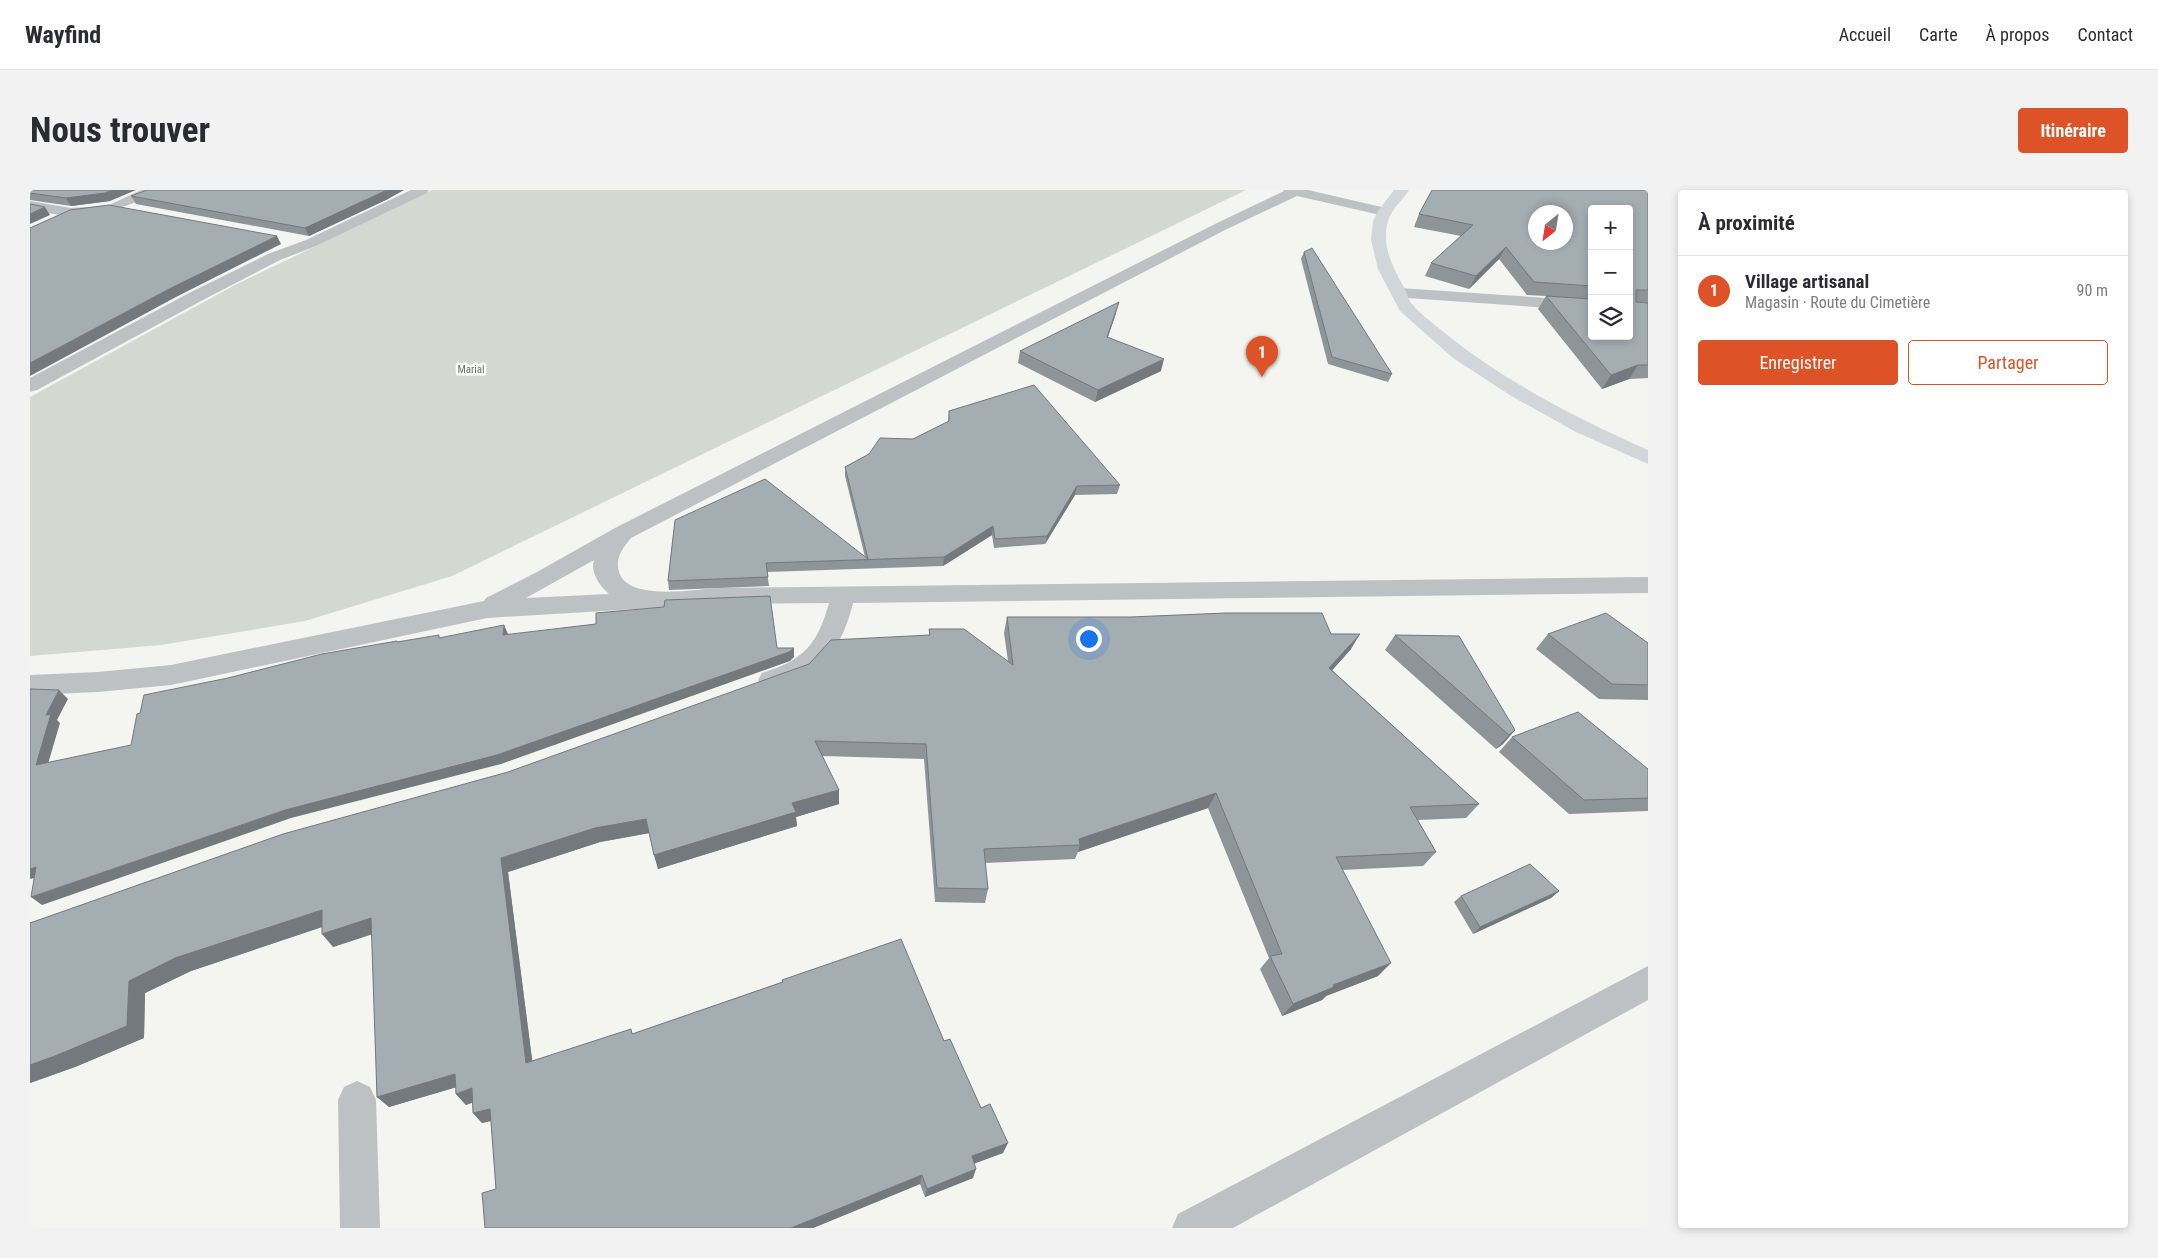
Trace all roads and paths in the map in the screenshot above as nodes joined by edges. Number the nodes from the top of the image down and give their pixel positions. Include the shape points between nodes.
1 (153, 190) edge
2 (422, 190) edge
3 (1402, 190) edge
4 (1293, 191) edge
5 (30, 205) edge
6 (113, 208) junction
7 (71, 212) junction
8 (141, 212) edge
9 (1385, 212) junction
10 (46, 224) edge
11 (282, 238) edge
12 (310, 243) junction
13 (1399, 294) junction
14 (1588, 306) edge
15 (30, 386) edge
16 (1648, 458) edge
17 (624, 533) junction
18 (1648, 585) edge
19 (843, 595) junction
20 (651, 600) junction
21 (486, 608) junction
22 (30, 685) edge
23 (744, 690) edge
24 (1648, 982) edge
25 (357, 1100) dead end
26 (360, 1228) edge
27 (1192, 1228) edge

1 - 6 street
2 - 12 street
3 - 9 highway
4 - 9 street
4 - 17 street
5 - 7 street
6 - 7 street
6 - 8 street
7 - 10 street
9 - 13 highway via 1377,242 1386,273
11 - 12 street
12 - 15 street via 274,257 195,297
13 - 14 street
13 - 16 highway via 1400,300 1420,321 1483,371 1593,433
17 - 20 street via 610,548 605,564 610,582 626,594
17 - 21 street
18 - 19 street
19 - 20 street via 729,595
19 - 23 street via 836,623 824,645 800,670
20 - 21 street
21 - 22 street via 171,675
24 - 27 street
25 - 26 street

